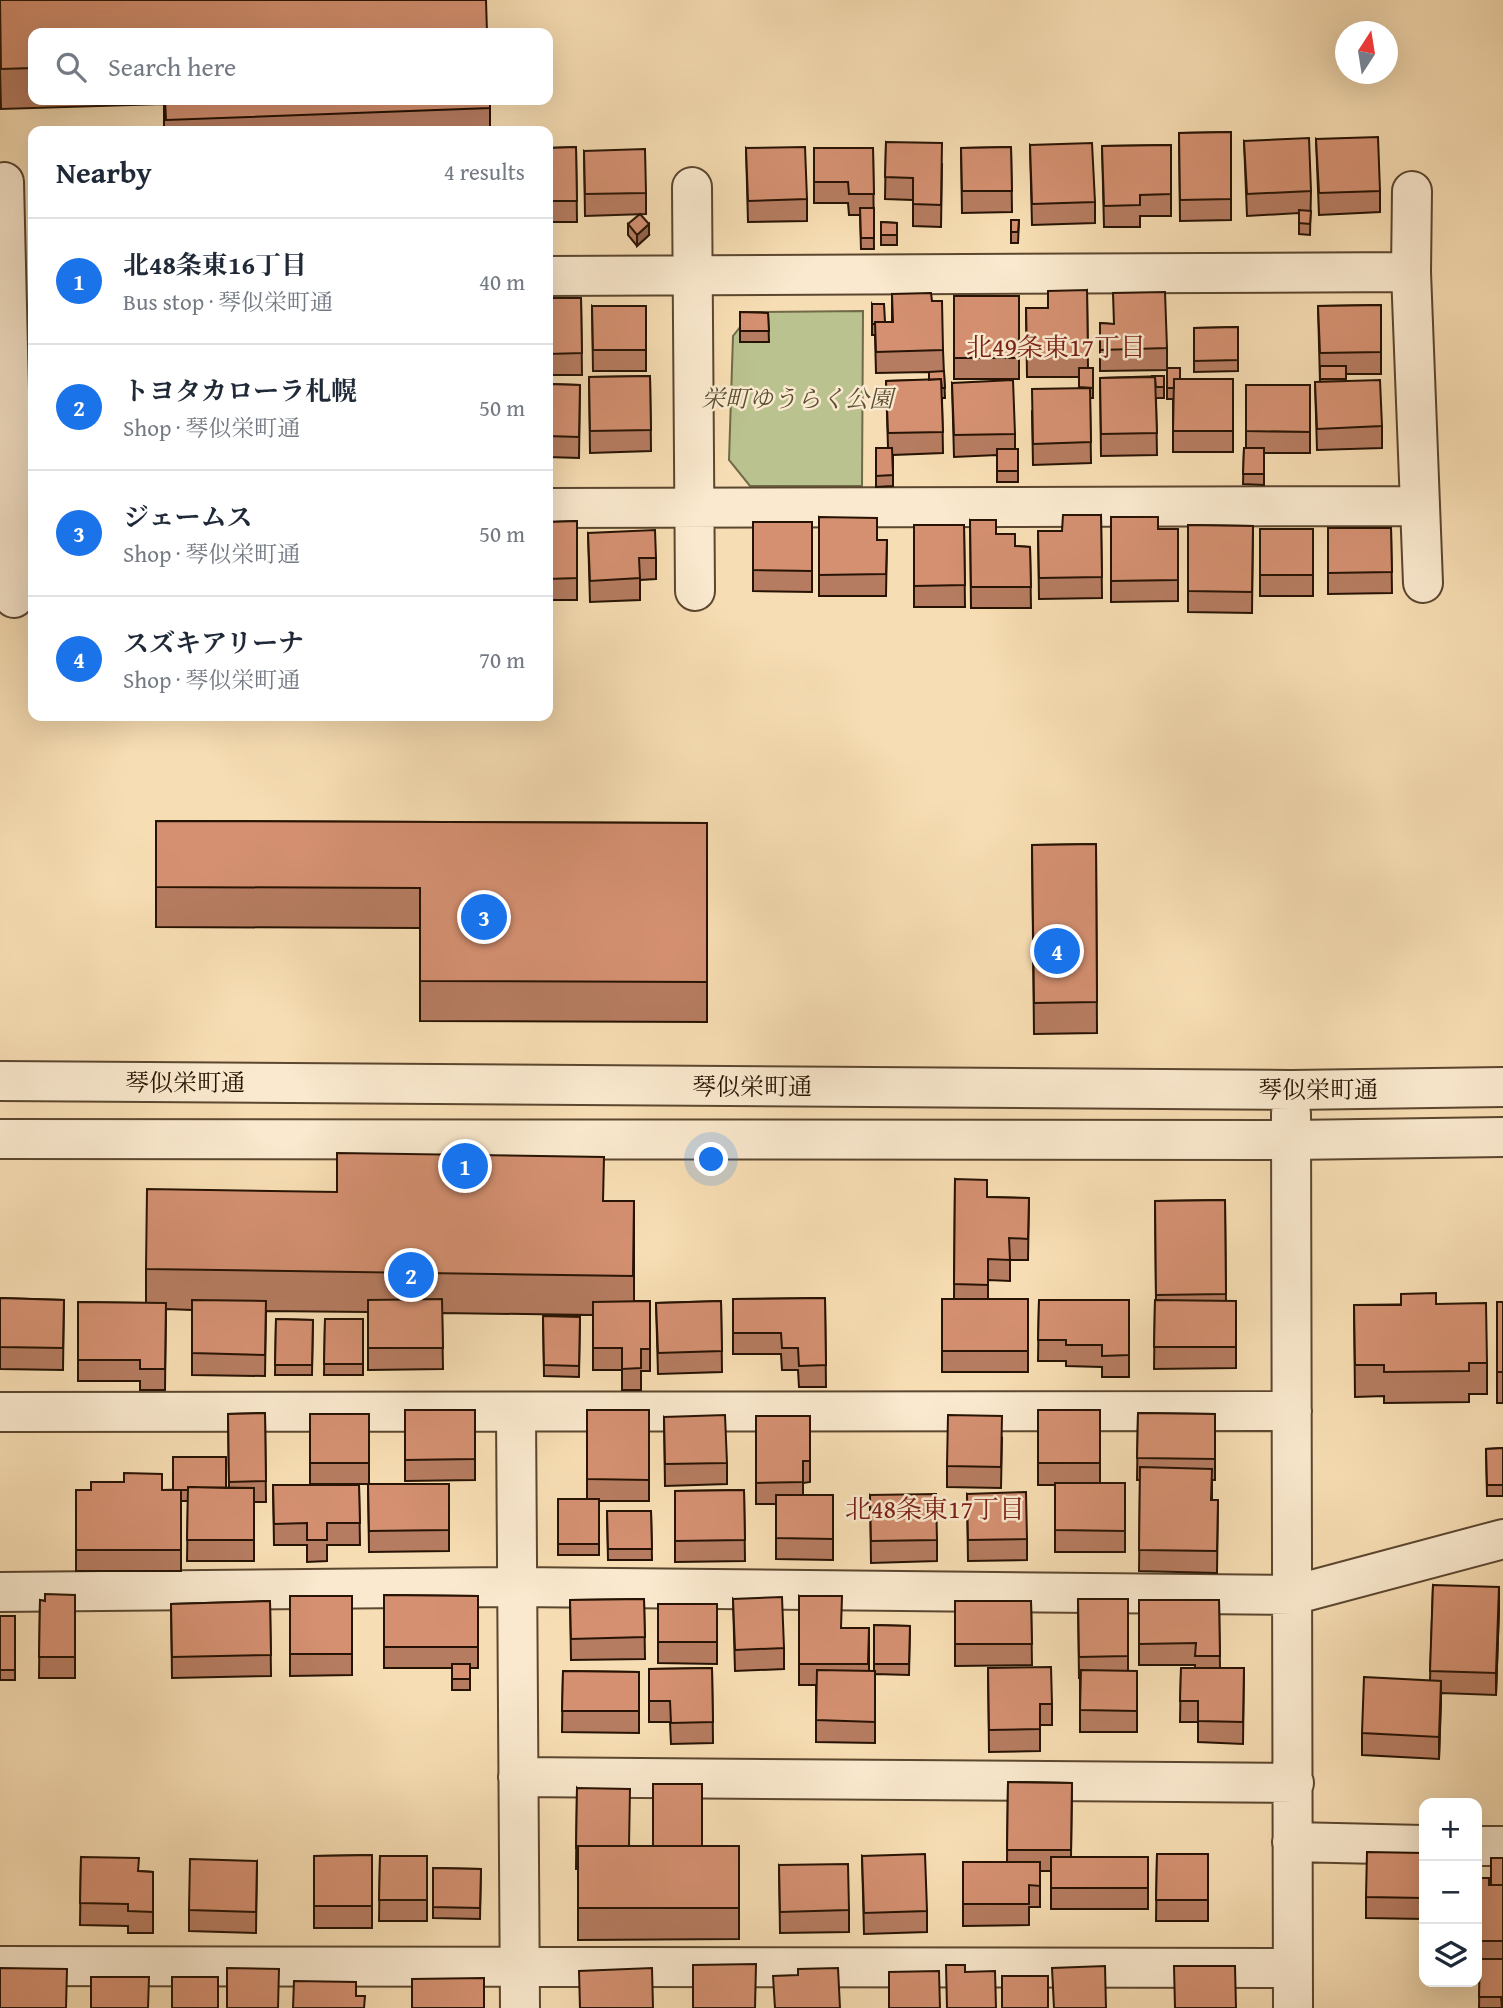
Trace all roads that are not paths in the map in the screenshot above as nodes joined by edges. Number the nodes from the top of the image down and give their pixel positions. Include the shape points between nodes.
1 (4, 182) dead end
2 (692, 187) dead end
3 (1412, 191) dead end
4 (1411, 272) junction
5 (553, 276) edge
6 (692, 276) junction
7 (13, 278) edge
8 (1419, 506) junction
9 (22, 507) edge
10 (553, 508) edge
11 (695, 509) junction
12 (1423, 583) dead end
13 (695, 591) dead end
14 (14, 598) dead end
15 (0, 1081) edge
16 (1503, 1087) edge
17 (1291, 1090) junction
18 (1503, 1137) edge
19 (0, 1139) edge
20 (1291, 1140) junction
21 (1292, 1410) junction
22 (0, 1412) edge
23 (516, 1412) junction
24 (1503, 1539) edge
25 (517, 1587) junction
26 (0, 1592) edge
27 (1293, 1594) junction
28 (518, 1777) junction
29 (1294, 1783) junction
30 (1292, 1842) junction
31 (1419, 1845) edge
32 (1482, 1846) edge
33 (1503, 1846) edge
34 (0, 1966) edge
35 (520, 1967) junction
36 (1293, 1968) junction
37 (520, 2008) edge
38 (1293, 2008) edge

1 - 7 street
2 - 6 street
3 - 4 street
4 - 6 street
4 - 8 street
5 - 6 street
6 - 11 street
7 - 9 street
8 - 11 street
8 - 12 street
9 - 14 street
10 - 11 street
11 - 13 street
15 - 17 street, 琴似栄町通
16 - 17 street, 琴似栄町通
17 - 20 street
18 - 20 street, 琴似栄町通
19 - 20 street, 琴似栄町通
20 - 21 street
21 - 23 street
21 - 27 street
22 - 23 street
23 - 25 street
24 - 27 street
25 - 26 street
25 - 27 street
25 - 28 street
27 - 29 street
28 - 29 street
28 - 35 street
29 - 30 street
30 - 31 street
30 - 36 street
32 - 33 street
34 - 35 street
35 - 36 street
35 - 37 street
36 - 38 street

